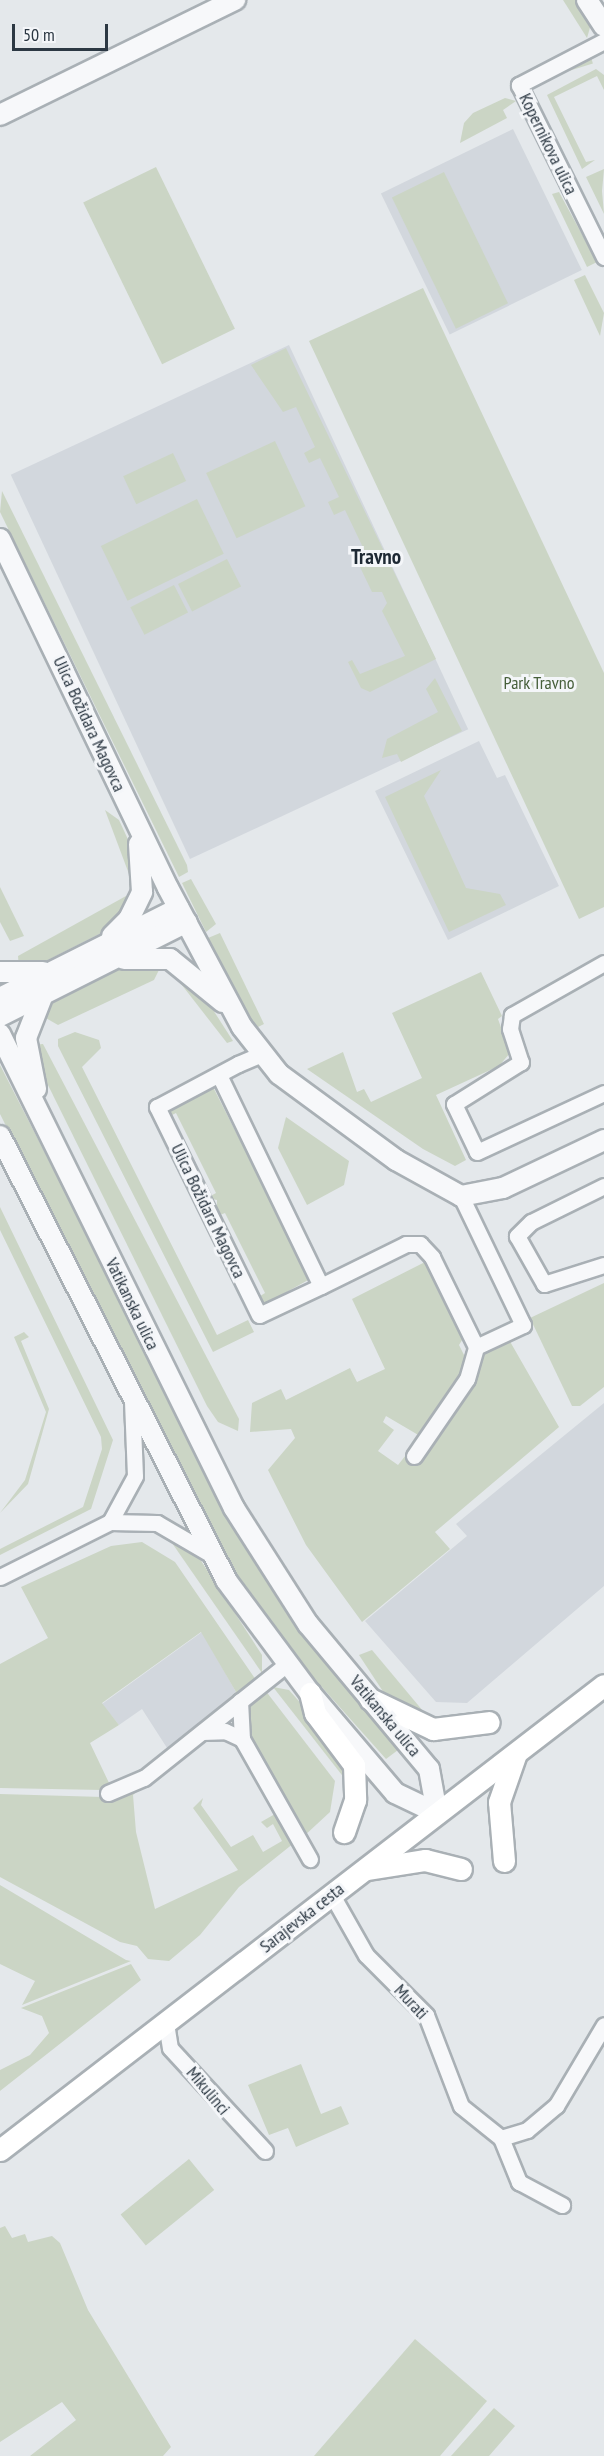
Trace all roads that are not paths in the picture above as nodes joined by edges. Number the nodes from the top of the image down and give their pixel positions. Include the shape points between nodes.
1 (235, 0) edge
2 (587, 0) edge
3 (604, 26) edge
4 (604, 41) edge
5 (0, 115) edge
6 (604, 258) edge
7 (0, 539) edge
8 (136, 824) junction
9 (183, 915) junction
10 (107, 953) junction
11 (604, 963) edge
12 (57, 969) junction
13 (0, 972) edge
14 (42, 997) junction
15 (0, 998) edge
16 (232, 1010) junction
17 (0, 1016) edge
18 (0, 1034) edge
19 (261, 1054) junction
20 (219, 1075) junction
21 (604, 1093) edge
22 (44, 1124) junction
23 (0, 1136) edge
24 (604, 1140) edge
25 (604, 1186) edge
26 (461, 1196) junction
27 (604, 1265) edge
28 (321, 1286) junction
29 (476, 1347) junction
30 (132, 1401) junction
31 (414, 1456) dead end
32 (110, 1522) junction
33 (210, 1554) junction
34 (0, 1577) edge
35 (287, 1664) junction
36 (604, 1685) edge
37 (310, 1693) junction
38 (370, 1699) junction
39 (240, 1701) junction
40 (489, 1722) dead end
41 (202, 1732) junction
42 (242, 1739) junction
43 (516, 1753) junction
44 (108, 1792) dead end
45 (437, 1813) junction
46 (344, 1832) dead end
47 (310, 1859) dead end
48 (504, 1861) dead end
49 (461, 1869) dead end
50 (365, 1870) junction
51 (332, 1895) junction
52 (166, 2024) junction
53 (604, 2025) edge
54 (501, 2138) junction
55 (0, 2150) edge
56 (265, 2151) dead end
57 (562, 2205) dead end

1 - 5 street
2 - 3 street
4 - 6 street, Kopernikova ulica via 519,85
7 - 8 street, Ulica Božidara Magovca
8 - 9 street, Ulica Božidara Magovca
8 - 10 street via 142,892
9 - 10 street
9 - 16 street, Ulica Božidara Magovca
10 - 12 street
10 - 14 street
10 - 16 street via 170,959
11 - 21 street via 512,1015 510,1029 521,1062 454,1104 477,1152
12 - 13 street
12 - 15 street
14 - 17 street
14 - 22 street via 26,1038
16 - 19 street, Ulica Božidara Magovca
18 - 22 street, Vatikanska ulica
19 - 20 street, Ulica Božidara Magovca
19 - 26 street, Ulica Božidara Magovca via 305,1098 433,1184
20 - 28 street
20 - 28 street, Ulica Božidara Magovca via 157,1107 259,1316
22 - 38 street, Vatikanska ulica via 244,1526 308,1624
23 - 30 street
24 - 26 street via 516,1183
25 - 27 street via 531,1222 518,1236 544,1284
26 - 29 street via 523,1325
28 - 29 street, Ulica Božidara Magovca via 406,1244 420,1244 432,1257
29 - 31 street via 467,1379
30 - 32 street via 135,1476
30 - 33 street
32 - 33 street via 157,1523
32 - 34 street
33 - 35 street
35 - 37 street
35 - 39 street
36 - 43 main road, Sarajevska cesta
37 - 45 street via 395,1793
37 - 46 main road via 315,1713 354,1765 355,1800
38 - 40 main road via 433,1729
38 - 45 street, Vatikanska ulica via 429,1769
39 - 41 street
39 - 42 street
41 - 42 street via 225,1731
41 - 44 street via 144,1778
42 - 47 street
43 - 45 main road, Sarajevska cesta
43 - 48 main road via 500,1802
45 - 50 main road, Sarajevska cesta
49 - 50 main road via 424,1860
50 - 51 main road, Sarajevska cesta
51 - 52 main road, Sarajevska cesta
51 - 54 street, Murati via 366,1955 426,2015 461,2106
52 - 55 main road, Sarajevska cesta
52 - 56 street, Mikulinci via 170,2048
53 - 54 street via 556,2106 527,2130
54 - 57 street, Murati via 519,2182

